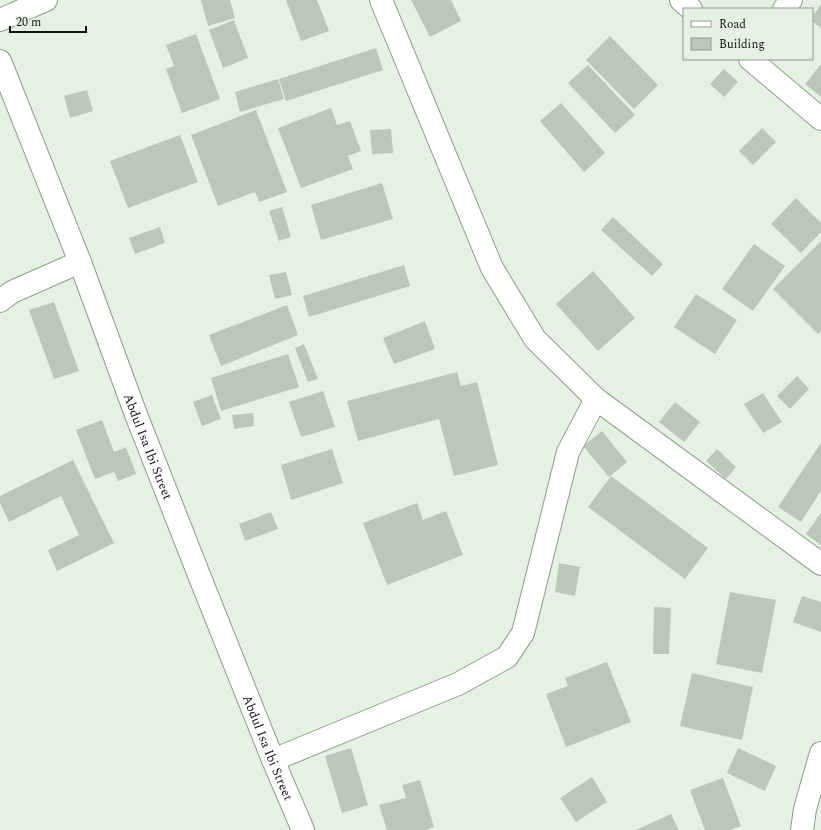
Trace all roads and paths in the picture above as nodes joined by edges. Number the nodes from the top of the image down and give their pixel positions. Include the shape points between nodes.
1 (46, 0) edge
2 (381, 0) edge
3 (681, 0) edge
4 (791, 0) edge
5 (691, 8) edge
6 (785, 8) edge
7 (0, 20) edge
8 (751, 60) edge
9 (0, 61) edge
10 (821, 119) edge
11 (80, 262) junction
12 (0, 301) edge
13 (596, 399) junction
14 (821, 564) edge
15 (821, 753) edge
16 (273, 760) junction
17 (303, 830) edge
18 (802, 830) edge

1 - 7 street
2 - 13 street via 492,268 535,339
3 - 5 street
4 - 6 street
8 - 10 street
9 - 11 street, Abdul Isa Ibi Street
11 - 12 street via 12,292
11 - 16 street, Abdul Isa Ibi Street
13 - 14 street
13 - 16 street via 568,452 523,633 507,657 458,684
15 - 18 street via 805,809
16 - 17 street, Abdul Isa Ibi Street

